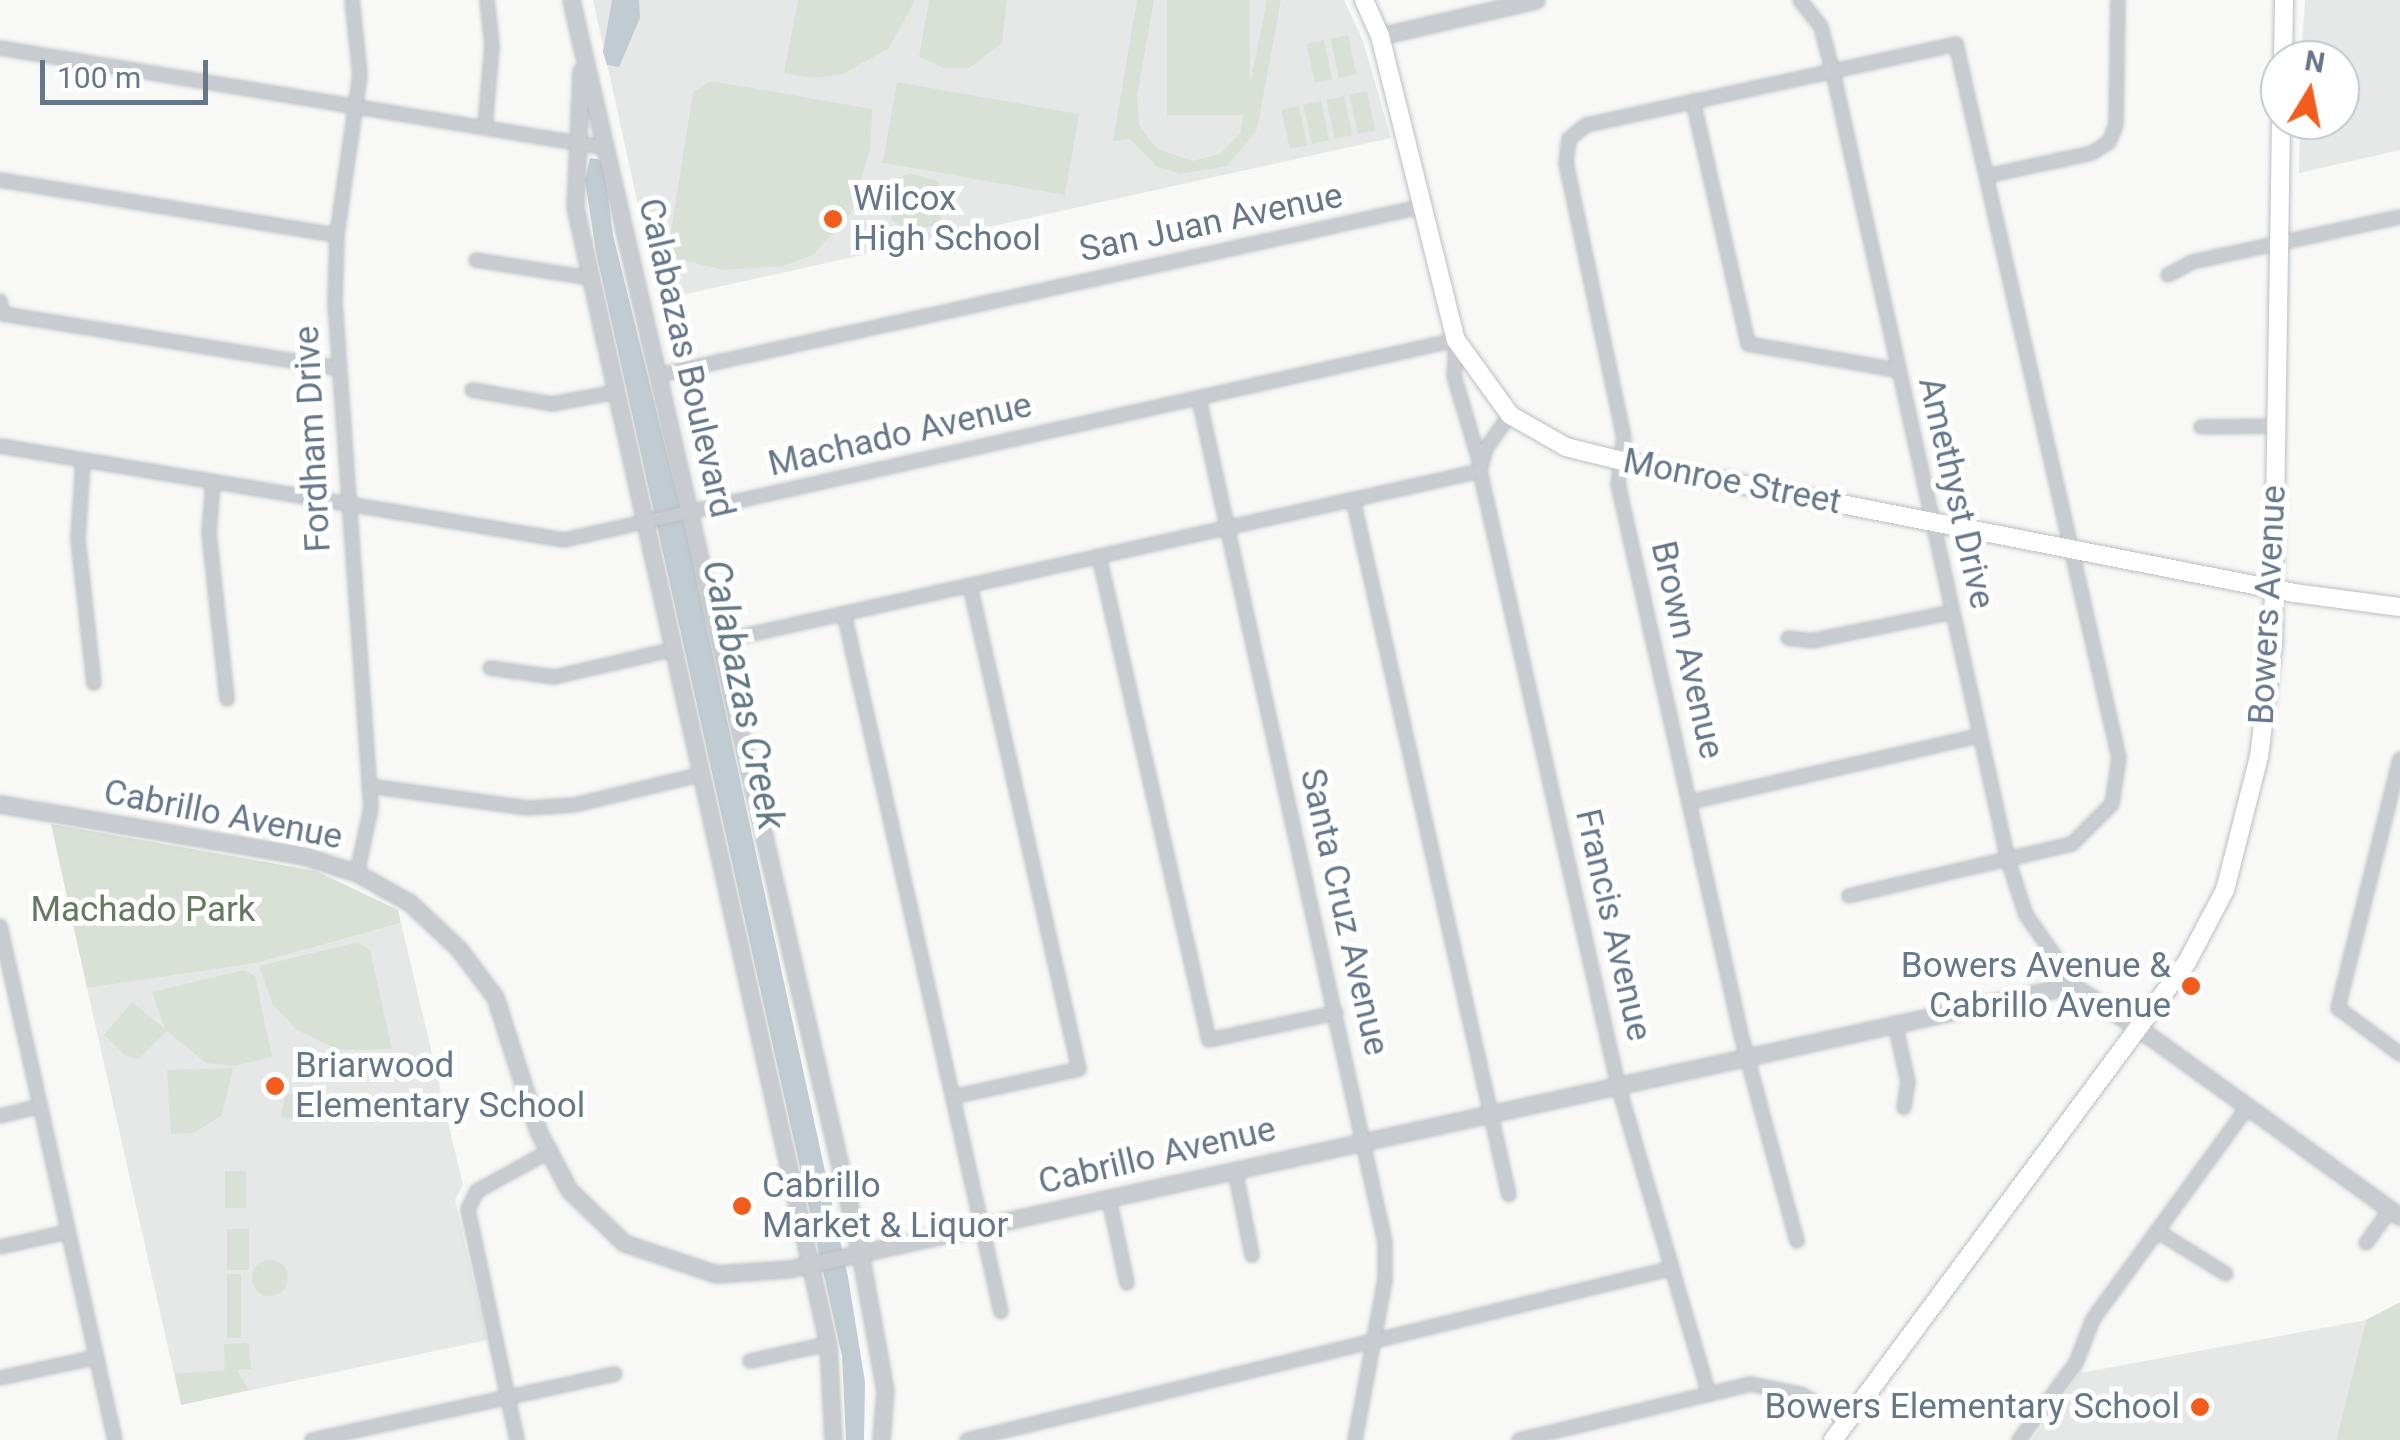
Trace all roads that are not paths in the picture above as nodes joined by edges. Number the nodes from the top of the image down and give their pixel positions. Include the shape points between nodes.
1 (352, 0) edge
2 (487, 0) edge
3 (571, 0) edge
4 (1364, 0) edge
5 (1536, 0) edge
6 (1800, 0) edge
7 (2118, 0) edge
8 (2284, 0) edge
9 (1510, 3) edge
10 (1380, 36) junction
11 (2283, 40) edge
12 (0, 48) edge
13 (582, 52) junction
14 (1833, 72) junction
15 (1693, 102) junction
16 (353, 108) junction
17 (485, 127) junction
18 (2282, 140) edge
19 (578, 144) junction
20 (607, 148) junction
21 (1991, 175) junction
22 (0, 180) edge
23 (1424, 206) junction
24 (2400, 217) edge
25 (337, 235) junction
26 (2279, 244) junction
27 (476, 260) dead end
28 (2168, 275) dead end
29 (590, 278) junction
30 (2, 308) edge
31 (1456, 340) junction
32 (337, 368) junction
33 (1897, 370) junction
34 (659, 375) junction
35 (472, 390) dead end
36 (616, 392) junction
37 (1199, 399) junction
38 (1510, 415) junction
39 (2275, 426) junction
40 (2202, 427) dead end
41 (0, 446) edge
42 (83, 461) junction
43 (1622, 461) junction
44 (1480, 467) junction
45 (213, 483) junction
46 (1353, 499) junction
47 (345, 506) junction
48 (684, 513) junction
49 (649, 521) junction
50 (1933, 521) junction
51 (1226, 528) junction
52 (2074, 550) junction
53 (1099, 556) junction
54 (970, 585) junction
55 (2272, 589) junction
56 (2400, 607) edge
57 (1952, 612) junction
58 (844, 613) junction
59 (1788, 638) dead end
60 (722, 640) junction
61 (671, 650) junction
62 (490, 668) dead end
63 (94, 683) dead end
64 (227, 699) dead end
65 (1979, 736) junction
66 (2400, 760) edge
67 (699, 775) junction
68 (369, 786) junction
69 (1690, 802) junction
70 (0, 804) edge
71 (2008, 860) junction
72 (357, 873) junction
73 (1849, 896) dead end
74 (1, 935) edge
75 (2078, 989) junction
76 (1336, 1013) junction
77 (1895, 1023) junction
78 (2137, 1027) junction
79 (2400, 1054) edge
80 (1747, 1056) junction
81 (1618, 1085) junction
82 (953, 1097) junction
83 (40, 1106) junction
84 (1904, 1108) dead end
85 (2247, 1108) junction
86 (1490, 1112) junction
87 (0, 1116) edge
88 (1364, 1140) junction
89 (546, 1153) junction
90 (1235, 1170) junction
91 (1509, 1195) dead end
92 (1110, 1198) junction
93 (2395, 1214) edge
94 (983, 1226) junction
95 (2158, 1231) junction
96 (68, 1232) junction
97 (1797, 1241) dead end
98 (2366, 1243) dead end
99 (0, 1247) edge
100 (860, 1254) junction
101 (1252, 1255) dead end
102 (824, 1261) junction
103 (1669, 1269) junction
104 (2226, 1274) dead end
105 (1127, 1283) dead end
106 (1001, 1312) dead end
107 (1373, 1342) junction
108 (828, 1344) junction
109 (97, 1357) junction
110 (750, 1361) dead end
111 (614, 1374) dead end
112 (0, 1378) edge
113 (1709, 1395) junction
114 (507, 1396) junction
115 (1847, 1422) junction
116 (115, 1440) edge
117 (312, 1440) edge
118 (517, 1440) edge
119 (833, 1440) edge
120 (882, 1440) edge
121 (966, 1440) edge
122 (1355, 1440) edge
123 (1518, 1440) edge
124 (1834, 1440) edge
125 (2018, 1440) edge

1 - 16 street, Fordham Drive via 362,44
2 - 17 street via 492,45
3 - 13 street, Calabazas Boulevard
4 - 10 main road, Monroe Street
5 - 9 street
6 - 14 street, Amethyst Drive via 1821,27
7 - 21 street via 2116,125 2109,142 2092,153
8 - 11 main road
9 - 10 street
10 - 23 main road, Monroe Street
12 - 16 street
13 - 19 street, Calabazas Boulevard
13 - 20 street, Calabazas Boulevard
14 - 15 street
14 - 21 street via 1956,44
14 - 33 street, Amethyst Drive
15 - 33 street via 1748,344
15 - 43 street, Brown Avenue via 1586,126 1569,139 1566,163 1624,438
16 - 17 street
16 - 25 street, Fordham Drive
17 - 19 street
18 - 26 main road, Bowers Avenue
19 - 20 street
19 - 29 street, Calabazas Boulevard via 575,207
20 - 34 street, Calabazas Boulevard
21 - 52 street
22 - 25 street
23 - 31 main road, Monroe Street
23 - 34 street, San Juan Avenue
24 - 26 street
25 - 32 street, Fordham Drive
26 - 28 street via 2192,262
26 - 39 main road, Bowers Avenue
27 - 29 street
29 - 36 street, Calabazas Boulevard
30 - 32 street
31 - 37 street, Machado Avenue
31 - 38 main road, Monroe Street
31 - 44 street, Francis Avenue via 1454,376
32 - 47 street, Fordham Drive
33 - 50 street, Amethyst Drive
34 - 48 street, Calabazas Boulevard
35 - 36 street via 552,404
36 - 49 street, Calabazas Boulevard
37 - 48 street, Machado Avenue
37 - 51 street, Santa Cruz Avenue
38 - 43 main road, Monroe Street via 1566,447
38 - 44 street
39 - 40 street
39 - 55 main road, Bowers Avenue
41 - 42 street, Machado Avenue
42 - 45 street, Machado Avenue
42 - 63 street via 78,539
43 - 50 main road, Monroe Street
43 - 69 street, Brown Avenue via 1618,484
44 - 46 street
44 - 81 street, Francis Avenue
45 - 47 street, Machado Avenue
45 - 64 street via 209,533
46 - 51 street
46 - 86 street
47 - 49 street, Machado Avenue via 564,540
47 - 68 street, Fordham Drive
48 - 49 street, Machado Avenue
48 - 60 street, Calabazas Boulevard
49 - 61 street, Calabazas Boulevard
50 - 52 main road, Monroe Street
50 - 57 street, Amethyst Drive
51 - 53 street
51 - 76 street, Santa Cruz Avenue
52 - 55 main road, Monroe Street
52 - 71 street via 2119,758 2112,804 2072,844
53 - 54 street
53 - 76 street via 1209,1040
54 - 58 street
54 - 82 street via 1080,1069
55 - 56 main road, Monroe Street
55 - 78 main road, Bowers Avenue via 2267,708 2225,890 2187,962
57 - 59 street via 1811,642
57 - 65 street, Amethyst Drive
58 - 60 street
58 - 82 street
60 - 100 street, Calabazas Boulevard
61 - 62 street via 554,677
61 - 67 street, Calabazas Boulevard
65 - 69 street
65 - 71 street, Amethyst Drive
66 - 79 street via 2338,1008
67 - 68 street via 574,805 527,808
67 - 102 street, Calabazas Boulevard
68 - 72 street, Fordham Drive via 369,839
69 - 80 street, Brown Avenue
70 - 72 street, Cabrillo Avenue via 281,852
71 - 73 street
71 - 75 street, Amethyst Drive via 2034,928
72 - 89 street, Cabrillo Avenue via 410,903 458,948 495,998
74 - 83 street
75 - 77 street, Cabrillo Avenue via 2048,988
75 - 78 street
76 - 88 street, Santa Cruz Avenue
77 - 80 street, Cabrillo Avenue
77 - 84 street via 1908,1082
78 - 85 street
78 - 115 main road, Bowers Avenue
80 - 81 street, Cabrillo Avenue
80 - 97 street, Brown Avenue
81 - 86 street, Cabrillo Avenue
81 - 103 street, Francis Avenue
82 - 94 street
83 - 87 street
83 - 96 street
85 - 93 street
85 - 95 street
86 - 88 street, Cabrillo Avenue
86 - 91 street
88 - 90 street, Cabrillo Avenue
88 - 107 street, Santa Cruz Avenue via 1386,1260
89 - 102 street, Cabrillo Avenue via 599,1221 654,1257 716,1274
89 - 114 street via 477,1190 468,1208
90 - 92 street, Cabrillo Avenue
90 - 101 street
92 - 94 street, Cabrillo Avenue
92 - 105 street
93 - 98 street
94 - 100 street, Cabrillo Avenue
94 - 106 street
95 - 104 street
95 - 125 street via 2092,1319 2076,1363
96 - 99 street
96 - 109 street
100 - 102 street, Cabrillo Avenue
100 - 120 street, Calabazas Boulevard via 886,1390
102 - 108 street, Calabazas Boulevard
103 - 107 street
103 - 113 street, Francis Avenue
107 - 121 street
107 - 122 street, Santa Cruz Avenue
108 - 110 street
108 - 119 street, Calabazas Boulevard
109 - 112 street
109 - 116 street
111 - 114 street
113 - 115 street via 1751,1384 1777,1386
113 - 123 street
114 - 117 street
114 - 118 street
115 - 124 main road, Bowers Avenue

